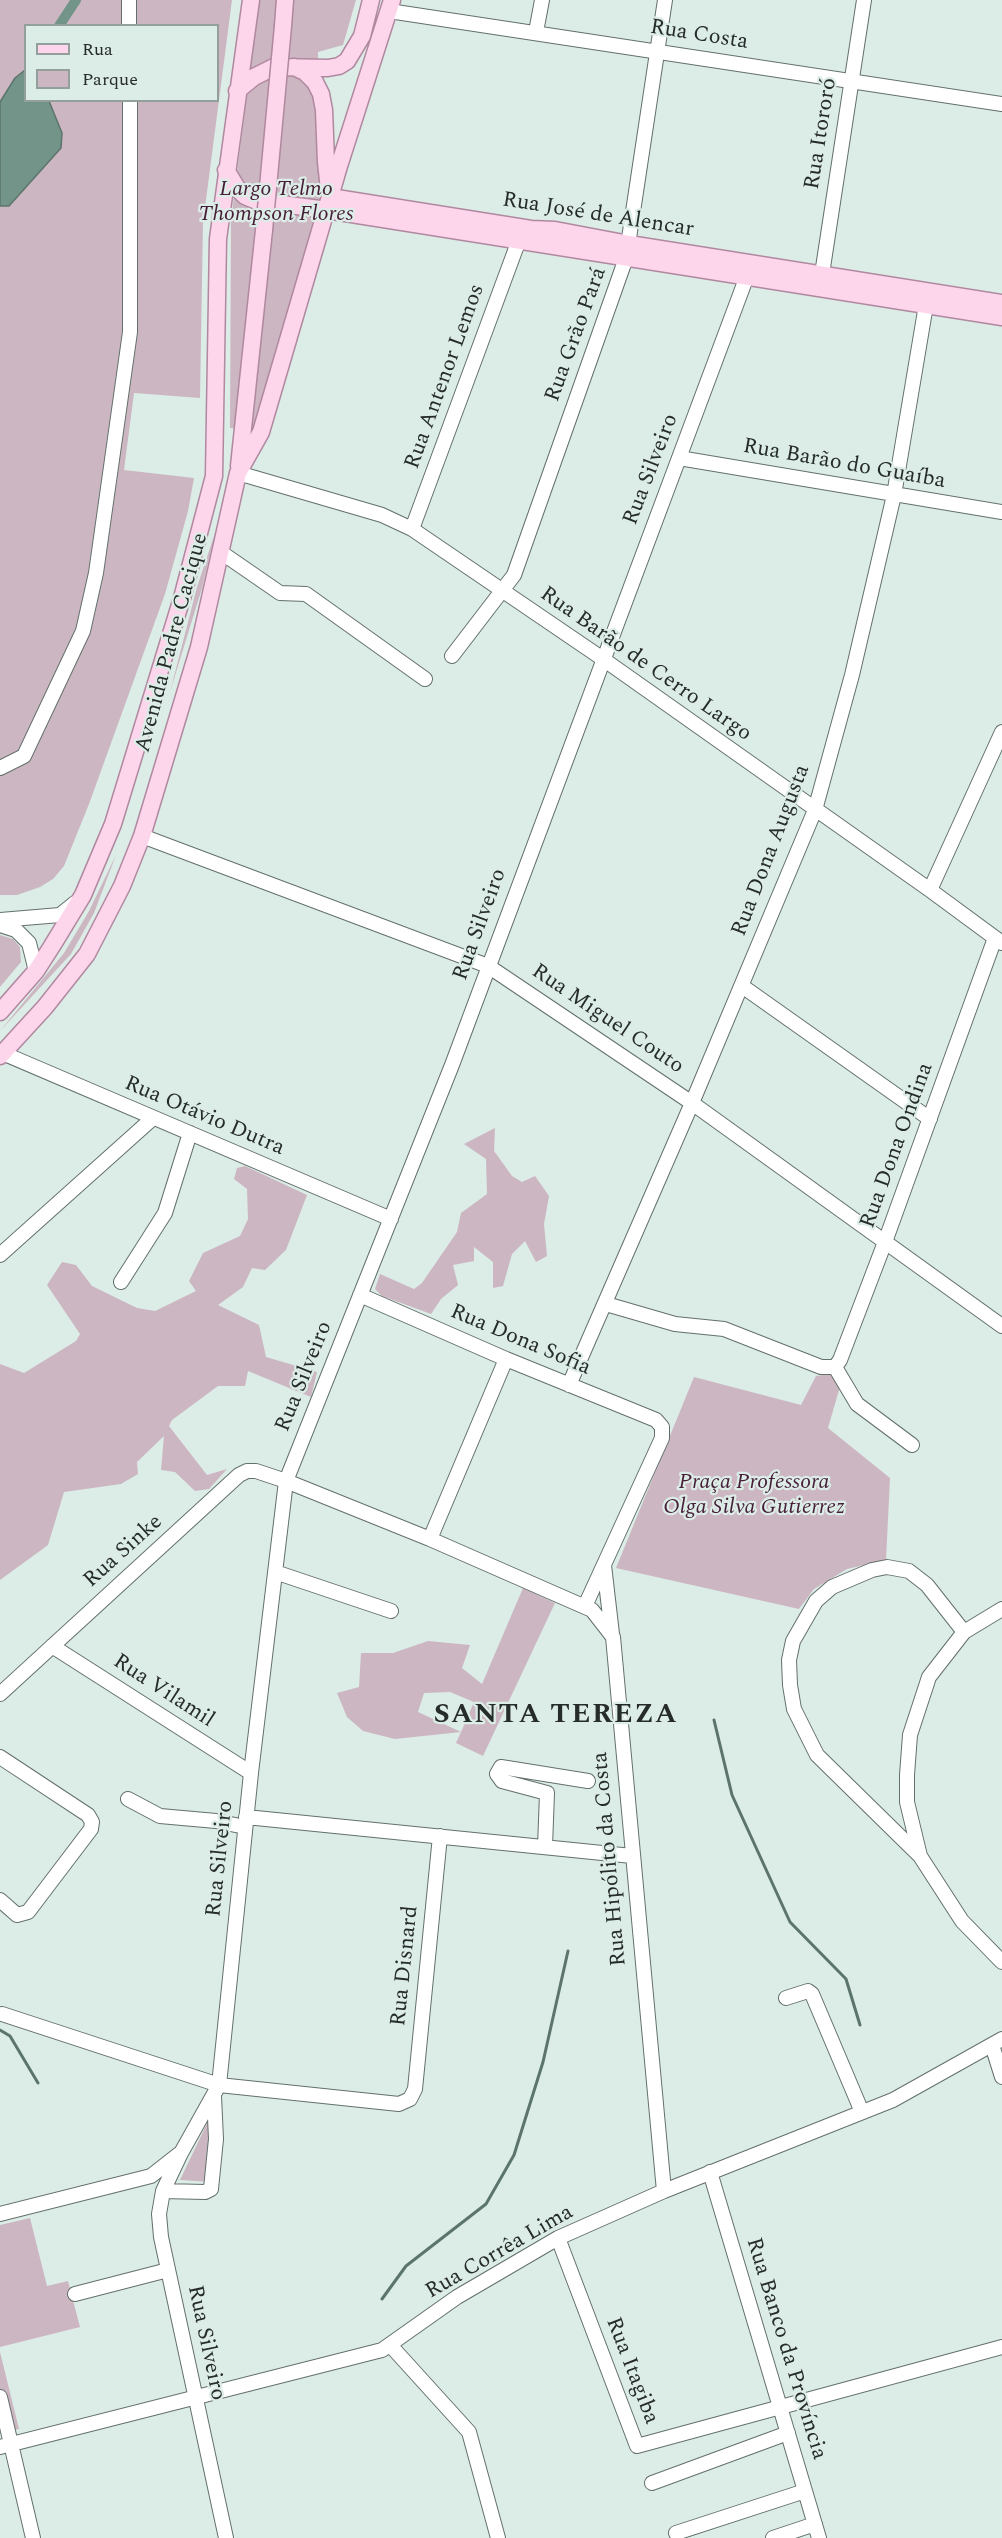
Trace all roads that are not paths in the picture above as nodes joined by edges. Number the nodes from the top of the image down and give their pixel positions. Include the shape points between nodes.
1 (129, 0) edge
2 (251, 0) edge
3 (285, 0) edge
4 (371, 0) edge
5 (542, 0) edge
6 (665, 0) edge
7 (864, 0) edge
8 (390, 6) edge
9 (129, 24) edge
10 (536, 32) junction
11 (656, 51) junction
12 (293, 66) junction
13 (851, 82) junction
14 (237, 91) junction
15 (130, 102) edge
16 (1002, 104) edge
17 (226, 170) junction
18 (328, 204) junction
19 (519, 240) junction
20 (628, 251) junction
21 (749, 270) junction
22 (822, 274) junction
23 (926, 305) junction
24 (1001, 312) edge
25 (679, 458) junction
26 (238, 473) junction
27 (894, 495) junction
28 (1002, 512) edge
29 (412, 529) junction
30 (222, 553) junction
31 (501, 591) junction
32 (452, 656) dead end
33 (603, 659) junction
34 (425, 679) dead end
35 (1002, 732) edge
36 (0, 768) edge
37 (815, 810) junction
38 (142, 836) junction
39 (930, 890) junction
40 (83, 895) junction
41 (0, 920) edge
42 (0, 925) edge
43 (998, 941) edge
44 (488, 966) junction
45 (36, 971) junction
46 (742, 986) junction
47 (0, 1012) edge
48 (1, 1054) edge
49 (692, 1103) junction
50 (153, 1118) junction
51 (930, 1119) junction
52 (190, 1133) junction
53 (391, 1219) junction
54 (885, 1242) junction
55 (0, 1255) edge
56 (121, 1282) dead end
57 (360, 1295) junction
58 (606, 1304) junction
59 (1002, 1326) edge
60 (506, 1359) junction
61 (835, 1367) junction
62 (569, 1385) junction
63 (912, 1445) dead end
64 (286, 1481) junction
65 (430, 1539) junction
66 (604, 1564) junction
67 (275, 1572) junction
68 (585, 1606) junction
69 (1002, 1610) edge
70 (391, 1611) dead end
71 (964, 1632) junction
72 (613, 1637) junction
73 (52, 1646) junction
74 (0, 1694) edge
75 (0, 1756) edge
76 (251, 1773) junction
77 (588, 1781) dead end
78 (128, 1799) dead end
79 (246, 1822) junction
80 (440, 1836) junction
81 (545, 1847) junction
82 (632, 1856) junction
83 (920, 1856) junction
84 (0, 1900) edge
85 (1002, 1962) edge
86 (786, 1998) dead end
87 (2, 2014) dead end
88 (997, 2042) edge
89 (1002, 2077) edge
90 (216, 2090) junction
91 (862, 2112) junction
92 (181, 2153) junction
93 (710, 2172) junction
94 (164, 2191) junction
95 (664, 2191) junction
96 (0, 2214) edge
97 (558, 2238) junction
98 (168, 2270) junction
99 (75, 2294) dead end
100 (391, 2346) junction
101 (1002, 2347) edge
102 (0, 2397) edge
103 (195, 2398) junction
104 (781, 2407) junction
105 (788, 2433) junction
106 (6, 2445) edge
107 (652, 2483) dead end
108 (805, 2491) junction
109 (815, 2524) junction
110 (676, 2533) dead end
111 (33, 2538) edge
112 (226, 2538) edge
113 (498, 2538) edge
114 (773, 2538) edge
115 (819, 2538) edge

1 - 9 street
2 - 14 main road
3 - 26 main road, bridge
4 - 12 main road via 362,36 347,61 328,68
5 - 10 street
6 - 11 street, Rua Grão Pará
7 - 13 street, Rua Itororó
8 - 10 street, Rua Costa
8 - 18 main road, Avenida Padre Cacique
10 - 11 street, Rua Costa
11 - 13 street, Rua Costa
11 - 20 street, Rua Grão Pará
12 - 14 main road via 263,71
12 - 18 main road via 315,82 321,94
13 - 16 street, Rua Costa
13 - 22 street, Rua Itororó
14 - 17 main road
15 - 36 street via 130,332 96,573 83,632 24,756
17 - 18 main road, Rua José de Alencar via 237,188 256,201
17 - 40 main road, Avenida Padre Cacique via 218,239 214,476 183,598 113,824
18 - 19 main road, Rua José de Alencar
18 - 20 main road, Rua José de Alencar via 555,230
18 - 26 main road, Avenida Padre Cacique via 261,432
19 - 20 main road, Rua José de Alencar
19 - 29 street, Rua Antenor Lemos
20 - 21 main road, Rua José de Alencar
20 - 31 street, Rua Grão Pará via 514,575
21 - 22 main road, Rua José de Alencar
21 - 23 main road, Rua José de Alencar
21 - 25 street, Rua Silveiro
22 - 24 main road, Rua José de Alencar
23 - 24 main road, Rua José de Alencar
23 - 27 street, Rua Dona Augusta
25 - 27 street, Rua Barão do Guaíba
25 - 33 street, Rua Silveiro
26 - 29 street, Rua Barão de Cerro Largo via 382,515
26 - 30 main road, Avenida Padre Cacique
27 - 28 street, Rua Barão do Guaíba
27 - 37 street, Rua Dona Augusta via 852,675
29 - 31 street, Rua Barão de Cerro Largo
30 - 34 street via 280,593 306,594
30 - 38 main road, Avenida Padre Cacique via 200,647
31 - 32 street, Rua Grão Pará
31 - 33 street, Rua Barão de Cerro Largo
33 - 37 street, Rua Barão de Cerro Largo
33 - 44 street, Rua Silveiro
35 - 39 street
37 - 39 street, Rua Barão de Cerro Largo
37 - 46 street, Rua Dona Augusta
38 - 44 street, Rua Miguel Couto
38 - 48 main road, Avenida Padre Cacique via 87,954
39 - 43 street, Rua Barão de Cerro Largo
40 - 41 street via 60,915
40 - 45 main road, Avenida Padre Cacique
42 - 45 street via 16,930 29,943
43 - 51 street, Rua Dona Ondina
44 - 49 street, Rua Miguel Couto
44 - 53 street, Rua Silveiro
45 - 47 main road, Avenida Padre Cacique
46 - 49 street, Rua Dona Augusta
46 - 51 street
48 - 50 street, Rua Otávio Dutra
49 - 54 street, Rua Miguel Couto
49 - 58 street, Rua Dona Augusta
50 - 52 street, Rua Otávio Dutra
50 - 55 street
51 - 54 street, Rua Dona Ondina
52 - 53 street, Rua Otávio Dutra
52 - 56 street via 165,1212
53 - 57 street, Rua Silveiro
54 - 59 street, Rua Miguel Couto
54 - 61 street, Rua Dona Ondina
57 - 60 street, Rua Dona Sofia
57 - 64 street, Rua Silveiro
58 - 61 street via 675,1324 724,1329 821,1367
58 - 62 street, Rua Dona Augusta
60 - 62 street, Rua Dona Sofia
60 - 65 street
61 - 63 street via 857,1404
62 - 66 street, Rua Dona Sofia via 656,1420 662,1427 662,1438
64 - 65 street
64 - 67 street, Rua Silveiro
64 - 73 street, Rua Sinke via 256,1471 239,1475
65 - 68 street
66 - 68 street
66 - 72 street, Rua Hipólito da Costa
67 - 70 street
67 - 76 street, Rua Silveiro
68 - 72 street via 600,1618
69 - 71 street
71 - 83 street via 929,1677 910,1735 907,1802
71 - 83 street via 927,1585 909,1571 888,1567 832,1587 816,1601 794,1641 789,1660 794,1709 817,1755
72 - 82 street, Rua Hipólito da Costa
73 - 74 street, Rua Sinke
73 - 76 street, Rua Vilamil
75 - 84 street via 92,1821 91,1830 28,1912 17,1915
76 - 79 street, Rua Silveiro
77 - 81 street via 501,1767 497,1774 502,1781 547,1793
78 - 79 street via 160,1816
79 - 80 street
79 - 90 street, Rua Silveiro
80 - 81 street
80 - 90 street, Rua Disnard via 415,2089 410,2099 399,2104
81 - 82 street
82 - 95 street, Rua Hipólito da Costa
83 - 85 street via 962,1921
86 - 91 street via 808,1991 812,1994
87 - 90 street
88 - 89 street
88 - 91 street, Rua Corrêa Lima via 893,2100
90 - 92 street, Rua Silveiro
90 - 94 street via 211,2189
91 - 93 street, Rua Corrêa Lima
92 - 94 street, Rua Silveiro
92 - 96 street via 151,2176
93 - 95 street, Rua Corrêa Lima
93 - 104 street, Rua Banco da Província
94 - 98 street, Rua Silveiro via 160,2225
95 - 97 street, Rua Corrêa Lima
97 - 100 street, Rua Corrêa Lima via 457,2297
97 - 104 street, Rua Itagiba via 637,2446
98 - 99 street
98 - 103 street, Rua Silveiro
100 - 103 street, Rua Corrêa Lima
100 - 113 street via 469,2432
101 - 104 street
102 - 106 street
103 - 106 street, Rua Corrêa Lima
103 - 112 street, Rua Silveiro
104 - 105 street, Rua Banco da Província
105 - 107 street
105 - 108 street, Rua Banco da Província
106 - 111 street
108 - 109 street, Rua Banco da Província
108 - 110 street
109 - 114 street
109 - 115 street, Rua Banco da Província

